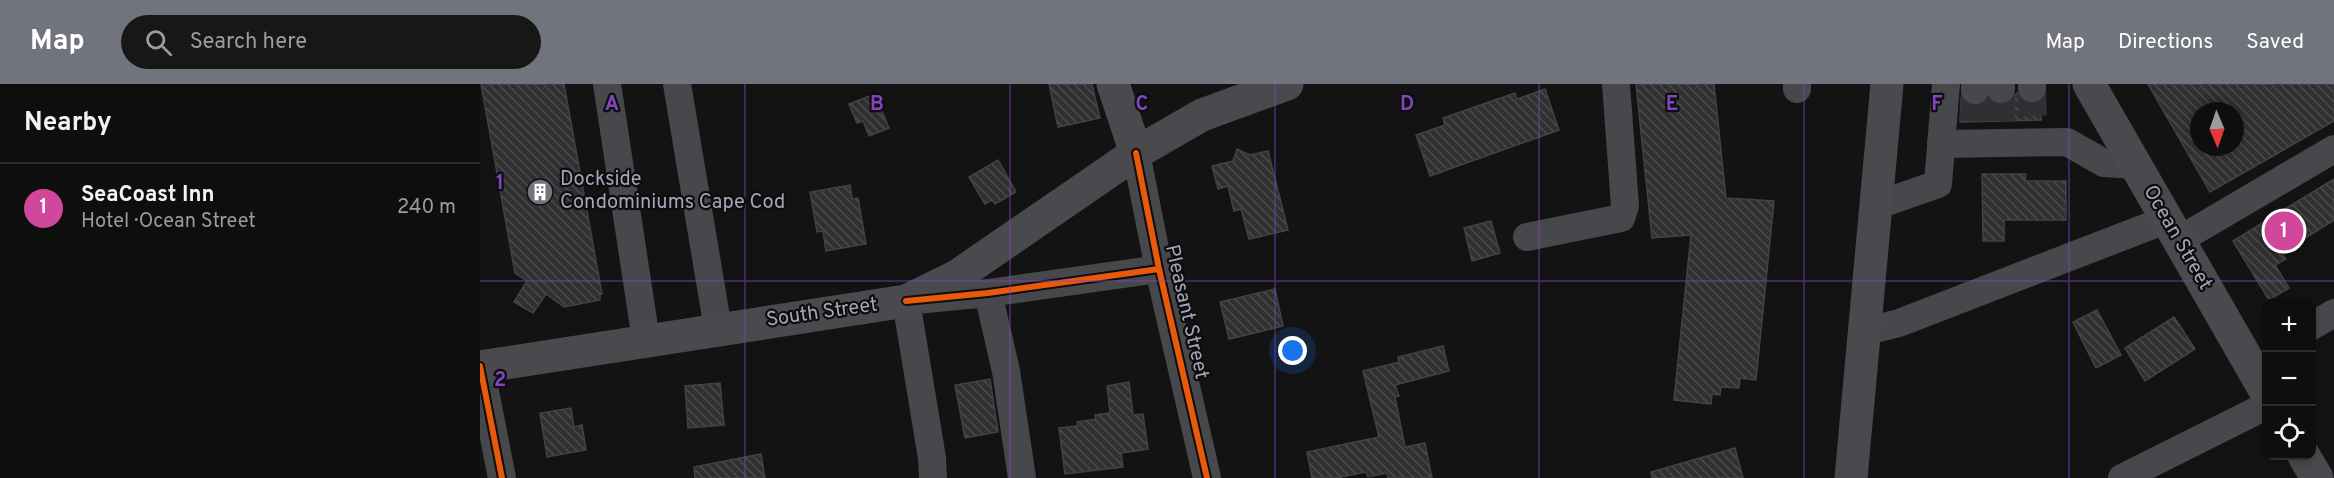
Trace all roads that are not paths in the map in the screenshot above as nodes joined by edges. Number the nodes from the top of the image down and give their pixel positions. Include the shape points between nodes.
1 (607, 84) edge
2 (677, 84) edge
3 (1113, 84) edge
4 (1287, 84) edge
5 (1616, 84) edge
6 (1887, 84) edge
7 (1946, 84) edge
8 (2089, 84) edge
9 (1941, 144) junction
10 (2334, 149) edge
11 (1136, 153) junction
12 (2134, 165) junction
13 (1875, 206) junction
14 (2174, 229) junction
15 (1527, 237) dead end
16 (1159, 269) junction
17 (988, 293) junction
18 (906, 301) junction
19 (2334, 313) edge
20 (2316, 324) edge
21 (718, 329) junction
22 (1864, 329) junction
23 (646, 340) junction
24 (480, 367) edge
25 (2262, 385) edge
26 (2262, 408) edge
27 (2306, 460) edge
28 (502, 478) edge
29 (933, 478) edge
30 (1022, 478) edge
31 (1207, 478) edge
32 (1851, 478) edge
33 (2122, 478) edge
34 (2317, 478) edge

1 - 23 street
2 - 21 street
3 - 11 main road, Pleasant Street
4 - 11 main road, South Street via 1202,115
5 - 15 street via 1625,206 1621,218
6 - 13 main road
7 - 9 street
8 - 12 main road, Ocean Street
9 - 12 street via 1987,132 2033,132 2067,142 2104,163
9 - 13 street via 1938,184
10 - 14 street
11 - 16 street, Pleasant Street
11 - 18 main road, South Street via 957,276
12 - 14 main road, Ocean Street
13 - 22 main road
14 - 22 street via 1899,322
14 - 25 main road, Ocean Street
16 - 17 street
16 - 31 street, Pleasant Street
17 - 18 street
17 - 30 street via 1006,371
18 - 21 main road, South Street
18 - 29 street
19 - 20 street
21 - 23 main road, South Street
22 - 32 main road
23 - 24 main road, South Street
24 - 28 street
26 - 33 street
27 - 34 main road

